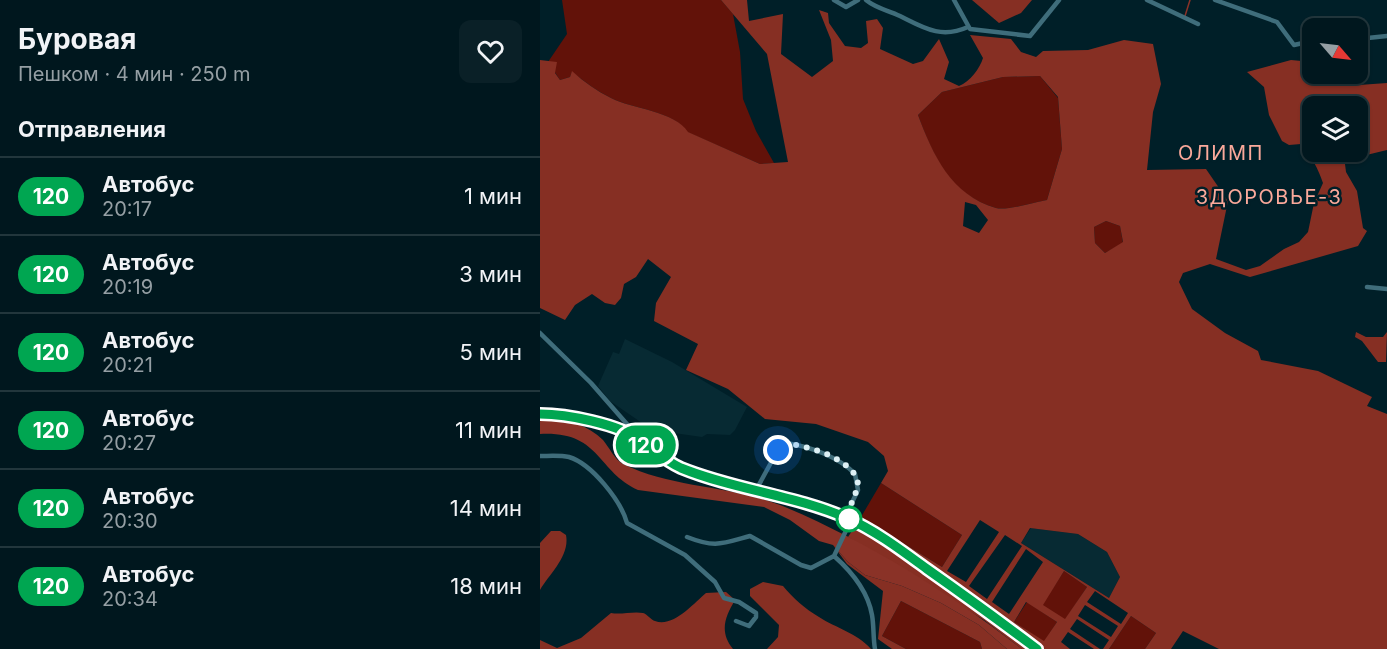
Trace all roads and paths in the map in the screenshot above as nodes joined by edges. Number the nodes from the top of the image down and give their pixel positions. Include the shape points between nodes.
1 (834, 0) edge
2 (858, 0) edge
3 (866, 0) edge
4 (954, 0) edge
5 (1059, 0) edge
6 (1147, 0) edge
7 (1215, 0) edge
8 (1198, 24) dead end
9 (968, 27) junction
10 (1387, 36) edge
11 (1368, 38) edge
12 (1302, 44) edge
13 (1368, 287) dead end
14 (1387, 289) edge
15 (540, 333) edge
16 (540, 414) edge
17 (640, 440) junction
18 (540, 456) edge
19 (755, 492) junction
20 (848, 519) junction
21 (687, 537) dead end
22 (835, 554) junction
23 (736, 621) dead end
24 (875, 649) edge
25 (1037, 649) edge

1 - 2 street via 846,7
3 - 9 street via 877,9 927,31 951,32
4 - 9 street
5 - 9 street via 1030,36
6 - 8 street
7 - 12 street via 1277,22 1289,42
10 - 11 street
13 - 14 street
15 - 17 street via 591,383
16 - 17 main road via 572,416
17 - 19 main road via 673,464
18 - 23 street via 566,456 578,462 613,494 623,507 627,523 685,555 712,579 724,598 740,602 756,613 749,626
19 - 20 main road
19 - 20 street via 780,446 784,443 800,447 841,462 855,474 858,490
20 - 22 street
20 - 25 main road via 883,538
21 - 22 street via 712,546 750,536 811,568
22 - 24 street via 862,590 872,615

